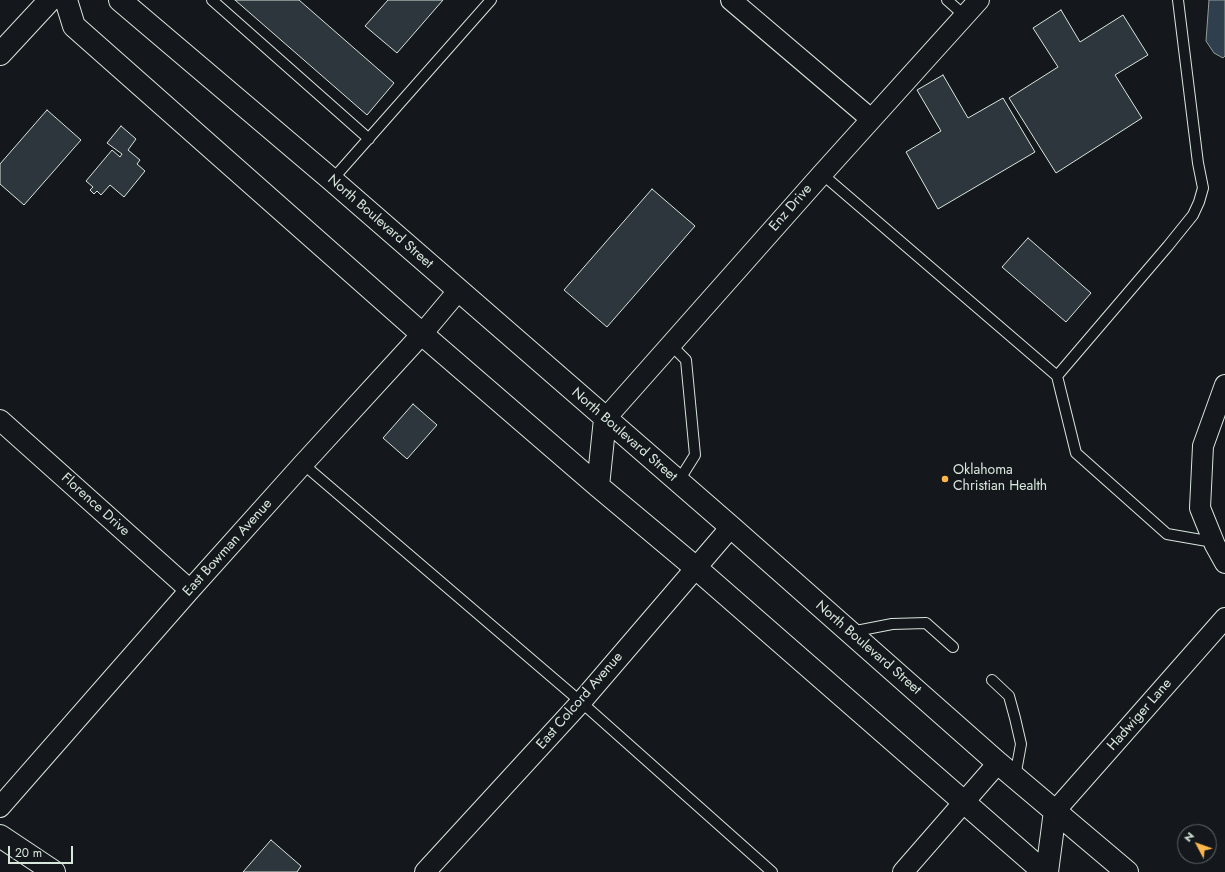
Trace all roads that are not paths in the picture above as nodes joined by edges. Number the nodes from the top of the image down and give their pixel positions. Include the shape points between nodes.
1 (50, 0) edge
2 (66, 0) edge
3 (120, 0) edge
4 (212, 0) edge
5 (491, 0) edge
6 (731, 0) edge
7 (947, 0) edge
8 (979, 0) edge
9 (1178, 0) edge
10 (965, 16) junction
11 (0, 54) edge
12 (871, 119) junction
13 (369, 139) junction
14 (822, 174) junction
15 (332, 180) junction
16 (458, 291) junction
17 (422, 334) junction
18 (671, 345) junction
19 (1056, 376) junction
20 (1225, 385) edge
21 (605, 419) junction
22 (0, 420) edge
23 (303, 464) junction
24 (678, 482) junction
25 (598, 486) junction
26 (731, 527) junction
27 (1213, 542) junction
28 (1225, 563) edge
29 (696, 568) junction
30 (190, 590) junction
31 (1225, 618) edge
32 (850, 632) junction
33 (953, 647) dead end
34 (992, 680) dead end
35 (581, 702) junction
36 (998, 763) junction
37 (1015, 777) junction
38 (964, 802) junction
39 (0, 807) edge
40 (1055, 812) junction
41 (0, 836) edge
42 (54, 872) edge
43 (425, 872) edge
44 (772, 872) edge
45 (903, 872) edge
46 (1045, 872) edge
47 (1126, 872) edge

1 - 11 main road
2 - 17 main road via 74,26
3 - 15 main road, North Boulevard Street
4 - 13 lane
5 - 13 lane
6 - 12 street
7 - 10 lane
8 - 10 street, Enz Drive
9 - 19 lane via 1203,188 1199,202 1193,215 1168,246
10 - 12 street, Enz Drive
12 - 14 street, Enz Drive
13 - 15 lane
14 - 18 street, Enz Drive
14 - 19 lane
15 - 16 main road, North Boulevard Street
16 - 17 street, East Bowman Avenue
16 - 21 main road, North Boulevard Street
17 - 23 street, East Bowman Avenue
17 - 25 main road
18 - 21 street, Enz Drive
18 - 24 lane via 686,360 696,455
19 - 27 lane via 1076,453 1167,534
20 - 27 street via 1203,446 1200,508
21 - 24 main road, North Boulevard Street
21 - 25 main road
22 - 30 street, Florence Drive
23 - 30 street, East Bowman Avenue
23 - 35 lane
24 - 26 main road, North Boulevard Street
25 - 29 main road
26 - 29 street, East Colcord Avenue
26 - 32 main road, North Boulevard Street
27 - 28 street
29 - 35 street, East Colcord Avenue
29 - 38 main road
30 - 39 street, East Bowman Avenue
31 - 40 street, Hadwiger Lane
32 - 33 lane via 892,624 926,623
32 - 36 main road, North Boulevard Street
34 - 37 lane via 1009,696 1015,718 1020,744
35 - 43 street, East Colcord Avenue
35 - 44 lane
36 - 37 main road, North Boulevard Street
36 - 38 street
37 - 40 main road, North Boulevard Street
38 - 45 street
38 - 46 main road
40 - 46 main road
40 - 47 main road, North Boulevard Street
41 - 42 main road

